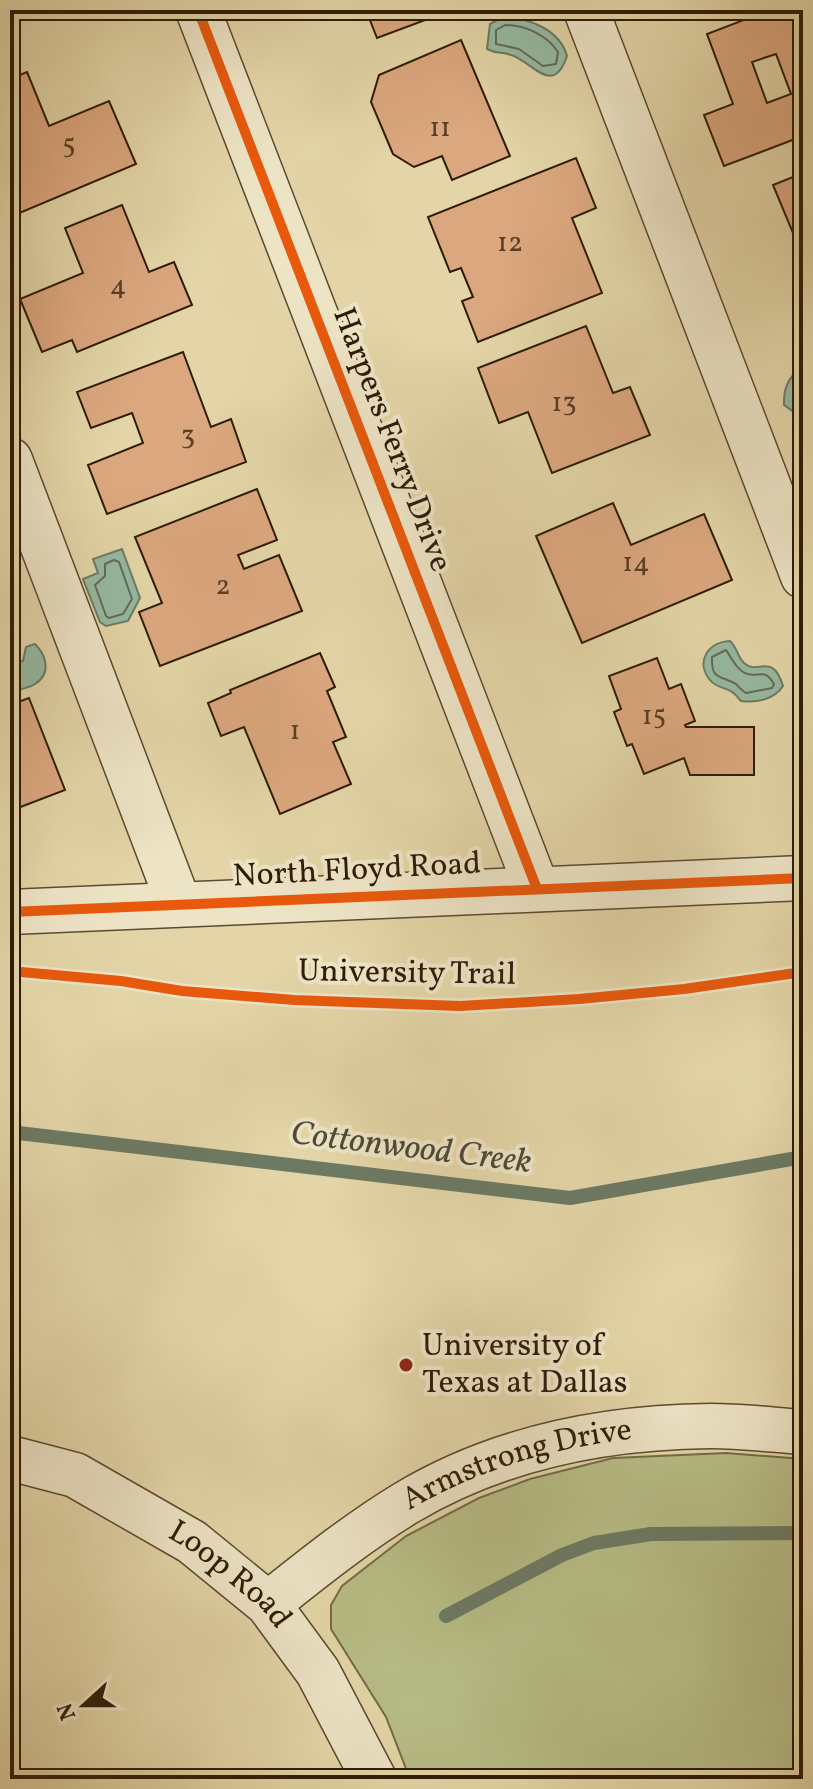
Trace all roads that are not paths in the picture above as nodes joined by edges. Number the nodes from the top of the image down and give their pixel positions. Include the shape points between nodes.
1 (198, 10) edge
2 (586, 10) edge
3 (10, 460) edge
4 (803, 576) edge
5 (803, 878) edge
6 (537, 889) junction
7 (179, 904) junction
8 (10, 912) edge
9 (803, 1432) edge
10 (10, 1458) edge
11 (268, 1604) junction
12 (374, 1779) edge

1 - 6 street, Harpers Ferry Drive
2 - 4 street
3 - 7 street
5 - 6 street, North Floyd Road
6 - 7 street, North Floyd Road
7 - 8 street, North Floyd Road
9 - 11 street, Armstrong Drive via 712,1426 612,1433 535,1447 407,1502
10 - 11 street, Loop Road via 75,1475 192,1542
11 - 12 street, Loop Road via 318,1672

